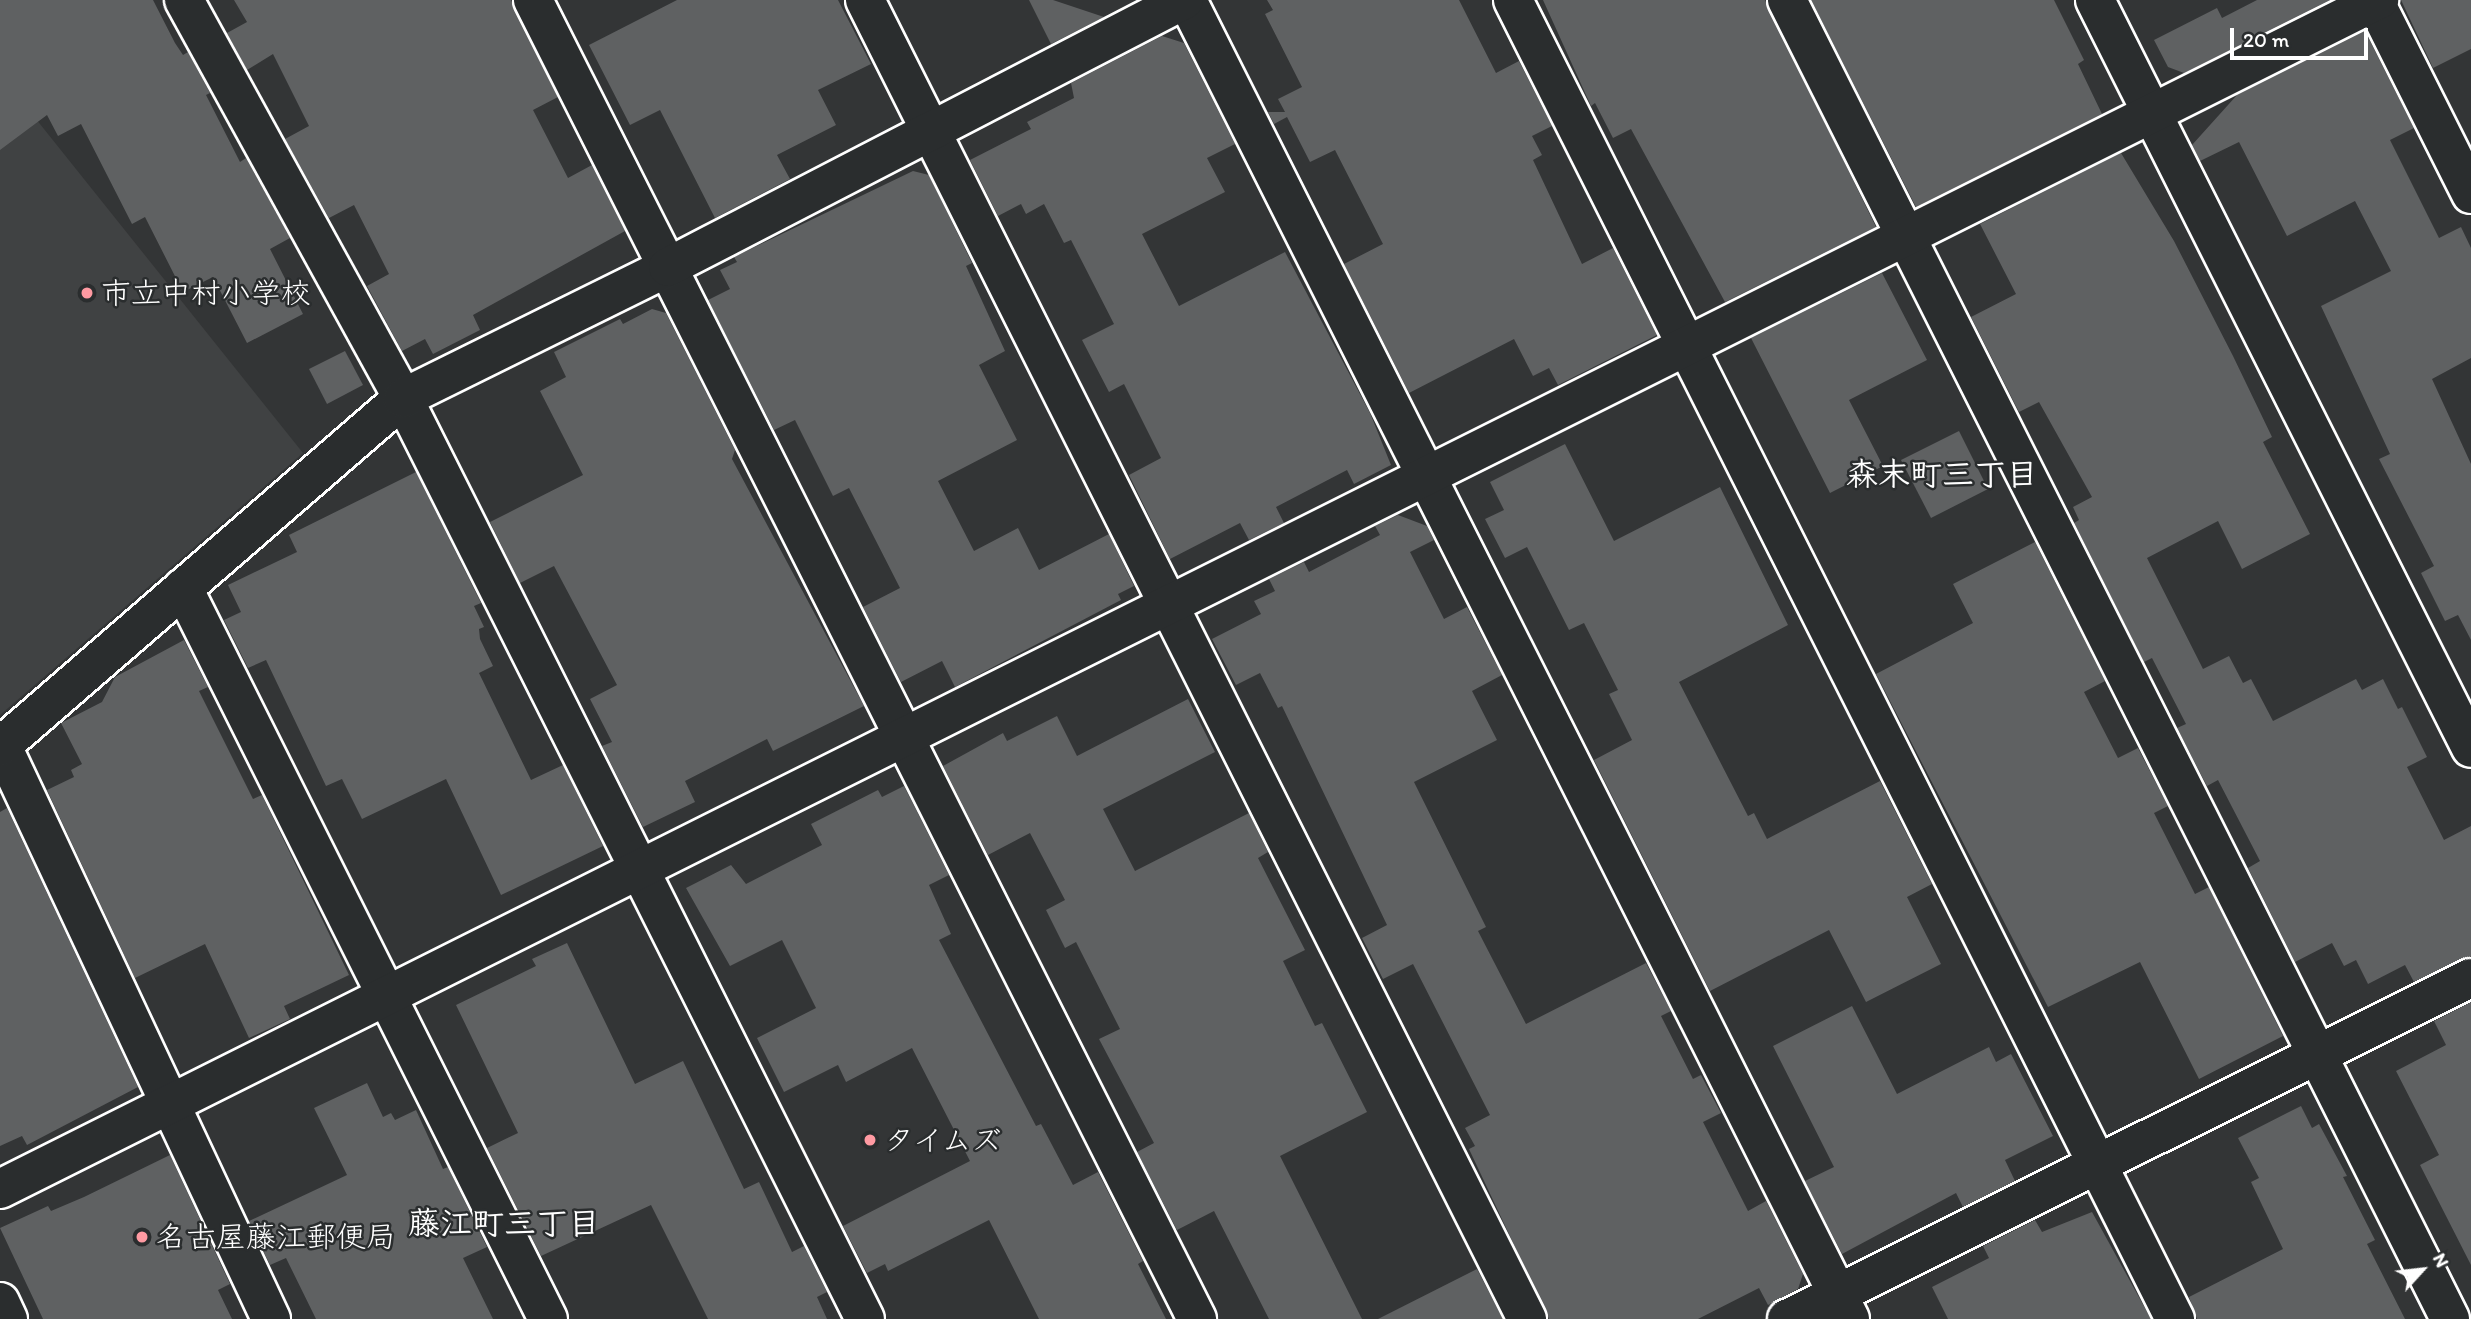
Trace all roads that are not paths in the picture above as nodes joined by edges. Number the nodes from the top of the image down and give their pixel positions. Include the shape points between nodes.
1 (184, 0) edge
2 (533, 0) edge
3 (865, 0) edge
4 (1186, 0) edge
5 (1513, 0) edge
6 (1787, 0) edge
7 (2095, 0) edge
8 (2376, 1) edge
9 (2152, 114) junction
10 (930, 132) junction
11 (2471, 194) edge
12 (1909, 236) junction
13 (668, 267) junction
14 (1688, 346) junction
15 (403, 398) junction
16 (1425, 477) junction
17 (183, 588) junction
18 (1170, 605) junction
19 (904, 738) junction
20 (1, 747) edge
21 (2471, 748) edge
22 (640, 870) junction
23 (2471, 978) edge
24 (388, 998) junction
25 (2315, 1056) junction
26 (171, 1107) junction
27 (2097, 1164) junction
28 (0, 1189) edge
29 (0, 1302) edge
30 (1843, 1306) edge
31 (8, 1319) edge
32 (271, 1319) edge
33 (548, 1319) edge
34 (865, 1319) edge
35 (1197, 1319) edge
36 (1527, 1319) edge
37 (1787, 1319) edge
38 (2175, 1319) edge
39 (2450, 1319) edge

1 - 15 street
2 - 13 street
3 - 10 street
4 - 10 street
4 - 16 street
5 - 14 street
6 - 12 street
7 - 9 street
8 - 9 street
8 - 11 street
9 - 12 street
9 - 21 street
10 - 13 street
10 - 18 street
12 - 14 street
12 - 25 street
13 - 15 street
13 - 19 street
14 - 16 street
14 - 27 street
15 - 17 street
15 - 22 street
16 - 18 street
16 - 30 street
17 - 20 street
17 - 24 street
18 - 19 street
18 - 36 street
19 - 22 street
19 - 35 street
20 - 26 street
22 - 24 street
22 - 34 street
23 - 25 street
24 - 26 street
24 - 33 street
25 - 27 street
25 - 39 street
26 - 28 street
26 - 32 street
27 - 30 street
27 - 38 street
29 - 31 street
30 - 37 street

